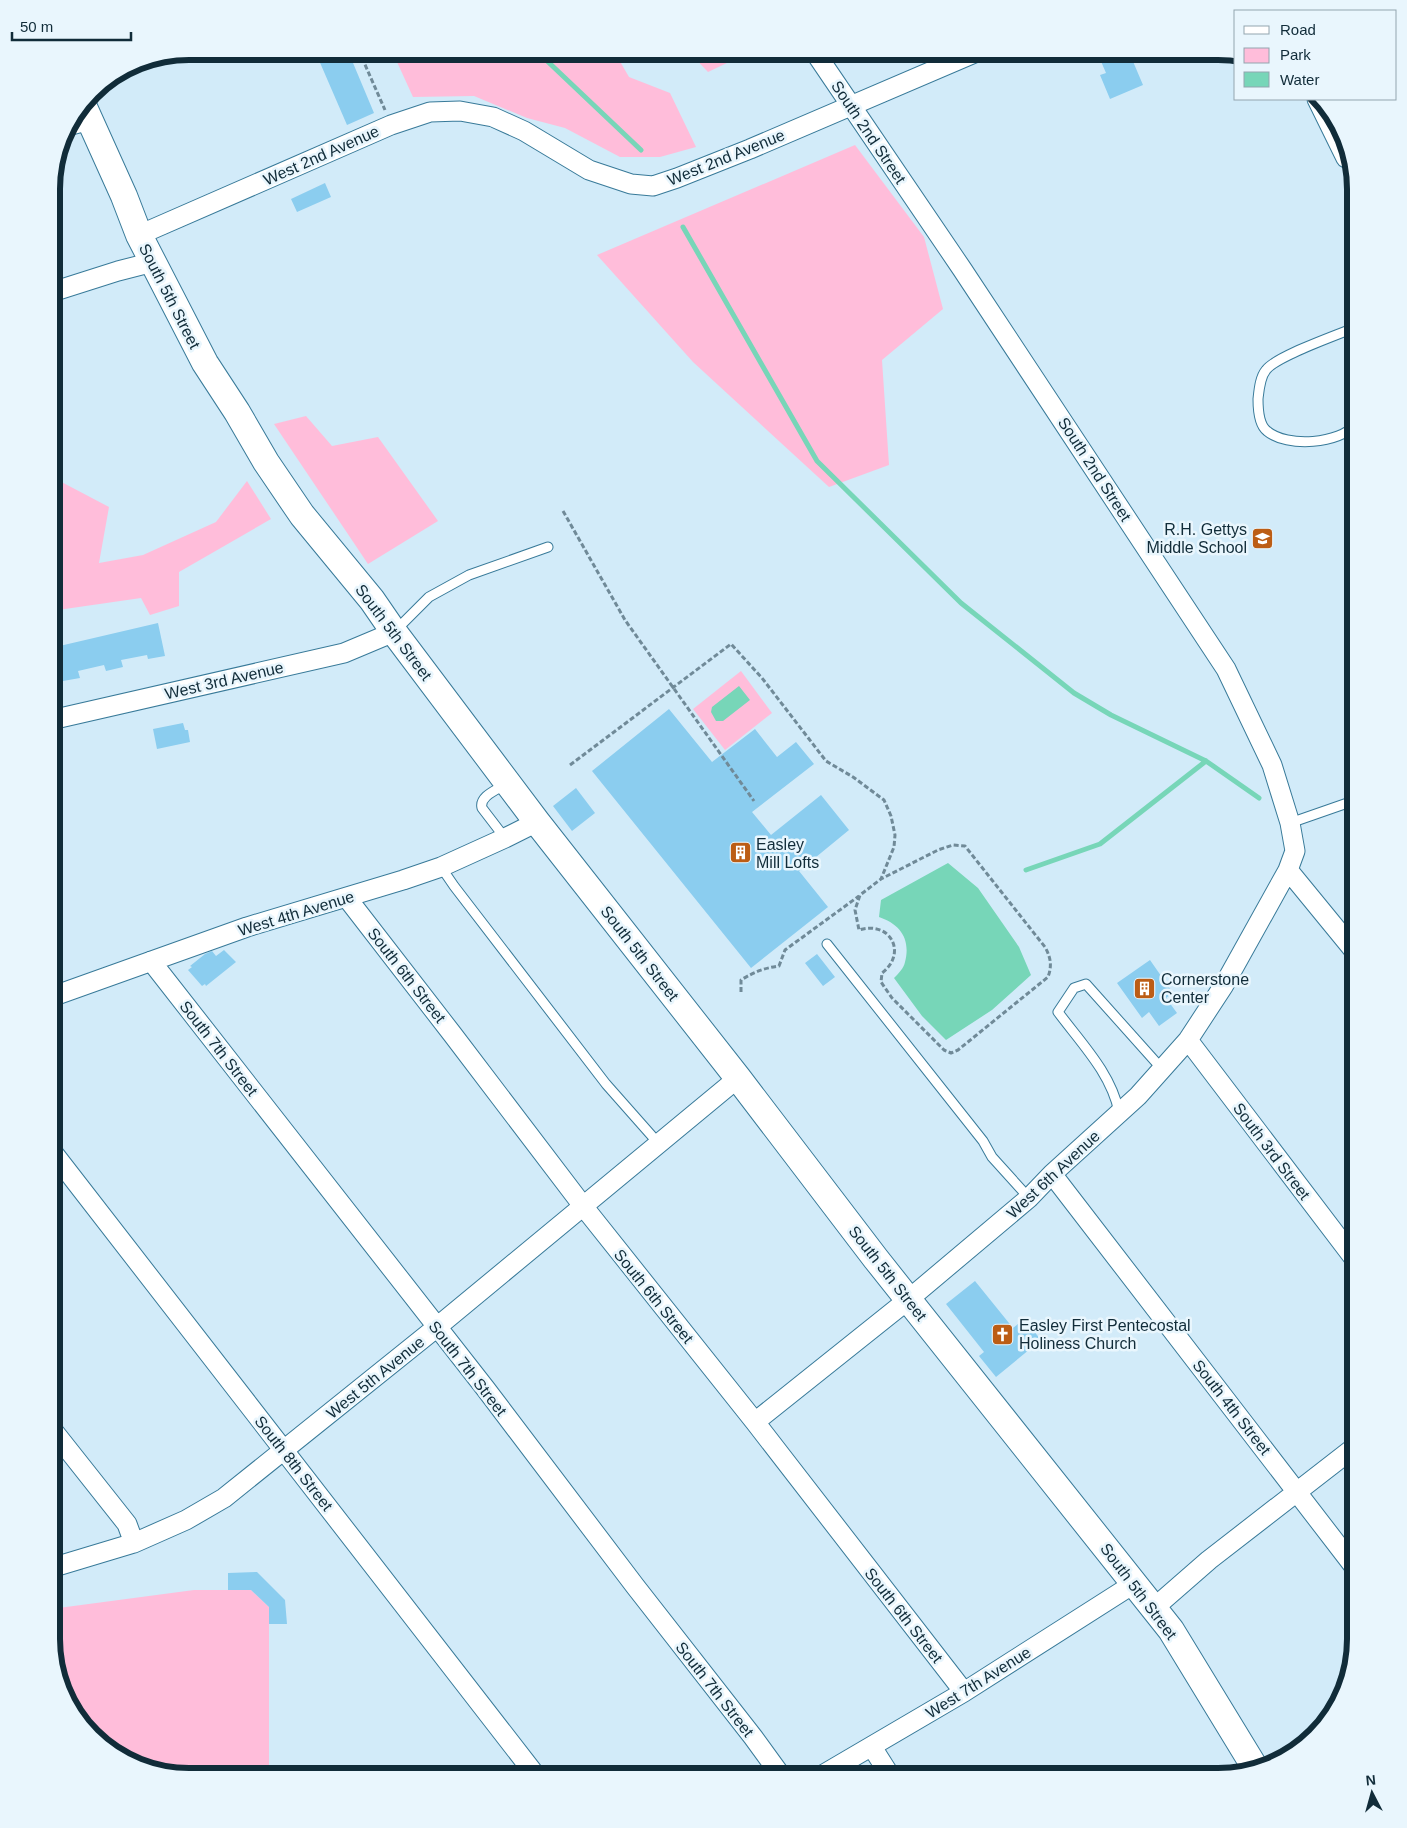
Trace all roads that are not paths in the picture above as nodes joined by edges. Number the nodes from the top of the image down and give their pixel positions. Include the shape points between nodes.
1 (820, 60) edge
2 (959, 60) edge
3 (851, 106) junction
4 (81, 119) edge
5 (1330, 125) edge
6 (1337, 141) edge
7 (139, 236) junction
8 (152, 262) junction
9 (60, 289) edge
10 (1347, 331) edge
11 (1347, 432) edge
12 (548, 546) dead end
13 (394, 632) junction
14 (60, 718) edge
15 (508, 782) junction
16 (1347, 803) edge
17 (537, 822) junction
18 (1290, 823) junction
19 (505, 838) junction
20 (441, 867) junction
21 (1288, 870) junction
22 (346, 898) junction
23 (1347, 942) edge
24 (827, 944) dead end
25 (151, 961) junction
26 (60, 994) edge
27 (1188, 1040) junction
28 (1162, 1069) junction
29 (738, 1078) junction
30 (1119, 1114) junction
31 (659, 1144) junction
32 (60, 1162) edge
33 (1052, 1174) junction
34 (1029, 1198) junction
35 (583, 1206) junction
36 (1347, 1249) edge
37 (909, 1299) junction
38 (437, 1327) junction
39 (755, 1422) junction
40 (60, 1440) edge
41 (284, 1450) junction
42 (1347, 1453) edge
43 (1297, 1492) junction
44 (134, 1543) junction
45 (1347, 1557) edge
46 (60, 1565) edge
47 (1135, 1583) junction
48 (1154, 1608) junction
49 (964, 1692) junction
50 (872, 1747) junction
51 (1252, 1763) edge
52 (530, 1768) edge
53 (775, 1768) edge
54 (835, 1768) edge
55 (886, 1768) edge

1 - 3 street, South 2nd Street
2 - 3 street, West 2nd Avenue
3 - 7 street, West 2nd Avenue via 652,186 631,184 589,170 524,131 493,117 460,111 430,112 391,124
3 - 18 street, South 2nd Street via 1226,668 1272,765
4 - 7 street, South 5th Street via 124,196
5 - 6 street
7 - 8 street, South 5th Street
8 - 9 street
8 - 13 street, South 5th Street via 205,364 266,462 302,515
10 - 11 lane via 1287,355 1266,369 1259,388 1258,412 1265,430 1283,440 1305,442
12 - 13 lane via 469,575 429,597
13 - 14 street, West 3rd Avenue via 344,653
13 - 15 street, South 5th Street
15 - 17 street, South 5th Street
15 - 19 lane via 481,803
16 - 18 lane
17 - 19 street, West 4th Avenue
17 - 29 street, South 5th Street
18 - 21 street, South 2nd Street via 1295,851
19 - 20 street, West 4th Avenue
20 - 22 street, West 4th Avenue
20 - 31 lane via 606,1084
21 - 23 street
21 - 27 street, West 6th Avenue via 1224,985
22 - 25 street, West 4th Avenue via 247,927
22 - 35 street, South 6th Street
24 - 34 lane via 983,1141 992,1157
25 - 26 street, West 4th Avenue
25 - 38 street, South 7th Street
27 - 28 street, West 6th Avenue
27 - 36 street, South 3rd Street
28 - 30 street, West 6th Avenue
28 - 30 lane via 1086,984 1074,988 1058,1012 1106,1077 1115,1095
29 - 31 street, West 5th Avenue
29 - 37 street, South 5th Street
30 - 33 street, West 6th Avenue
31 - 35 street, West 5th Avenue
32 - 41 street, South 8th Street
33 - 34 street, West 6th Avenue
33 - 43 street, South 4th Street
34 - 37 street, West 6th Avenue
35 - 38 street, West 5th Avenue
35 - 39 street, South 6th Street
37 - 39 street, West 6th Avenue
37 - 47 street, South 5th Street
38 - 41 street, West 5th Avenue
38 - 53 street, South 7th Street
39 - 49 street, South 6th Street
40 - 44 street via 126,1524
41 - 44 street, West 5th Avenue via 224,1498 186,1520
41 - 52 street, South 8th Street
42 - 43 street
43 - 45 street, South 4th Street
43 - 48 street
44 - 46 street, West 5th Avenue
47 - 48 street, South 5th Street
47 - 49 street, West 7th Avenue
48 - 51 street, South 5th Street via 1171,1630
49 - 50 street, West 7th Avenue
50 - 54 street, West 7th Avenue
50 - 55 street

